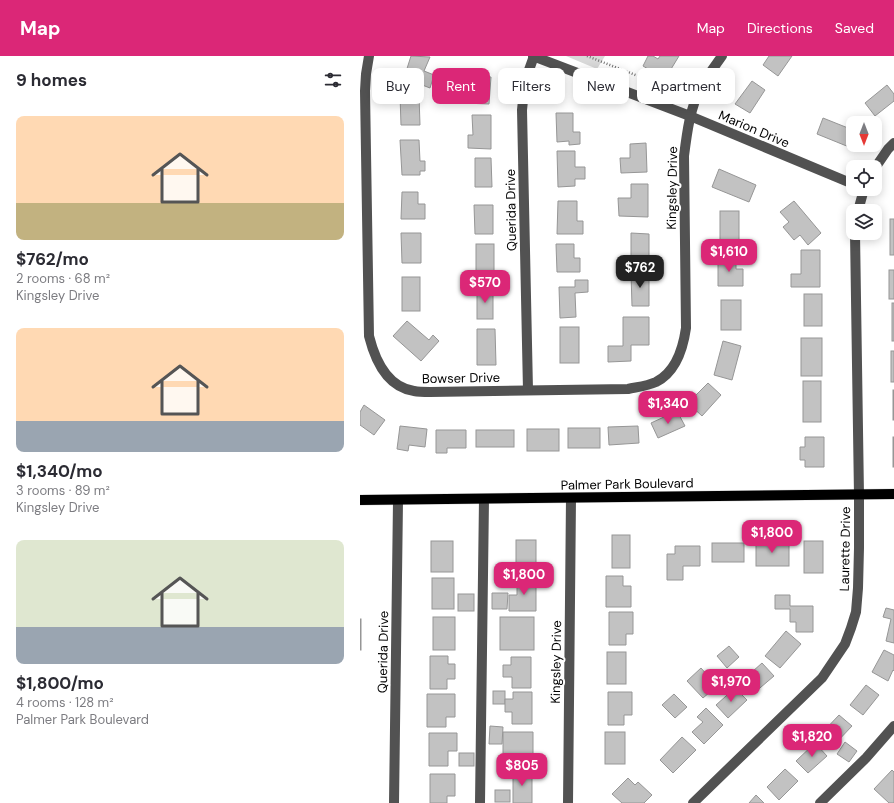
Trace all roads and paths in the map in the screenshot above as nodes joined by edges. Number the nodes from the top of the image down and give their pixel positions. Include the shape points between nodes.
1 (369, 56) edge
2 (534, 56) edge
3 (587, 56) edge
4 (722, 56) edge
5 (637, 76) edge
6 (690, 116) junction
7 (894, 144) edge
8 (880, 160) edge
9 (846, 181) edge
10 (855, 240) edge
11 (528, 390) junction
12 (894, 494) edge
13 (859, 495) junction
14 (571, 498) junction
15 (360, 500) edge
16 (484, 500) junction
17 (398, 501) junction
18 (894, 726) edge
19 (394, 803) edge
20 (480, 803) edge
21 (568, 803) edge
22 (693, 803) edge
23 (820, 803) edge

1 - 11 street, Bowser Drive via 365,91 369,336 378,362 391,380 400,387 413,391
2 - 6 street, Marion Drive
2 - 11 street, Querida Drive via 525,81 522,110
3 - 5 path
4 - 6 street, Kingsley Drive via 701,86
6 - 9 street, Marion Drive
6 - 11 street, Kingsley Drive via 684,156 686,328 676,362 656,382 628,389
7 - 8 street
10 - 13 street, Laurette Drive
12 - 13 main road, Palmer Park Boulevard
13 - 14 main road, Palmer Park Boulevard
13 - 22 street, Laurette Drive via 856,612 845,644 822,678
14 - 16 main road, Palmer Park Boulevard
14 - 21 street, Kingsley Drive
15 - 17 main road, Palmer Park Boulevard
16 - 17 main road, Palmer Park Boulevard
16 - 20 street
17 - 19 street, Querida Drive
18 - 23 street

